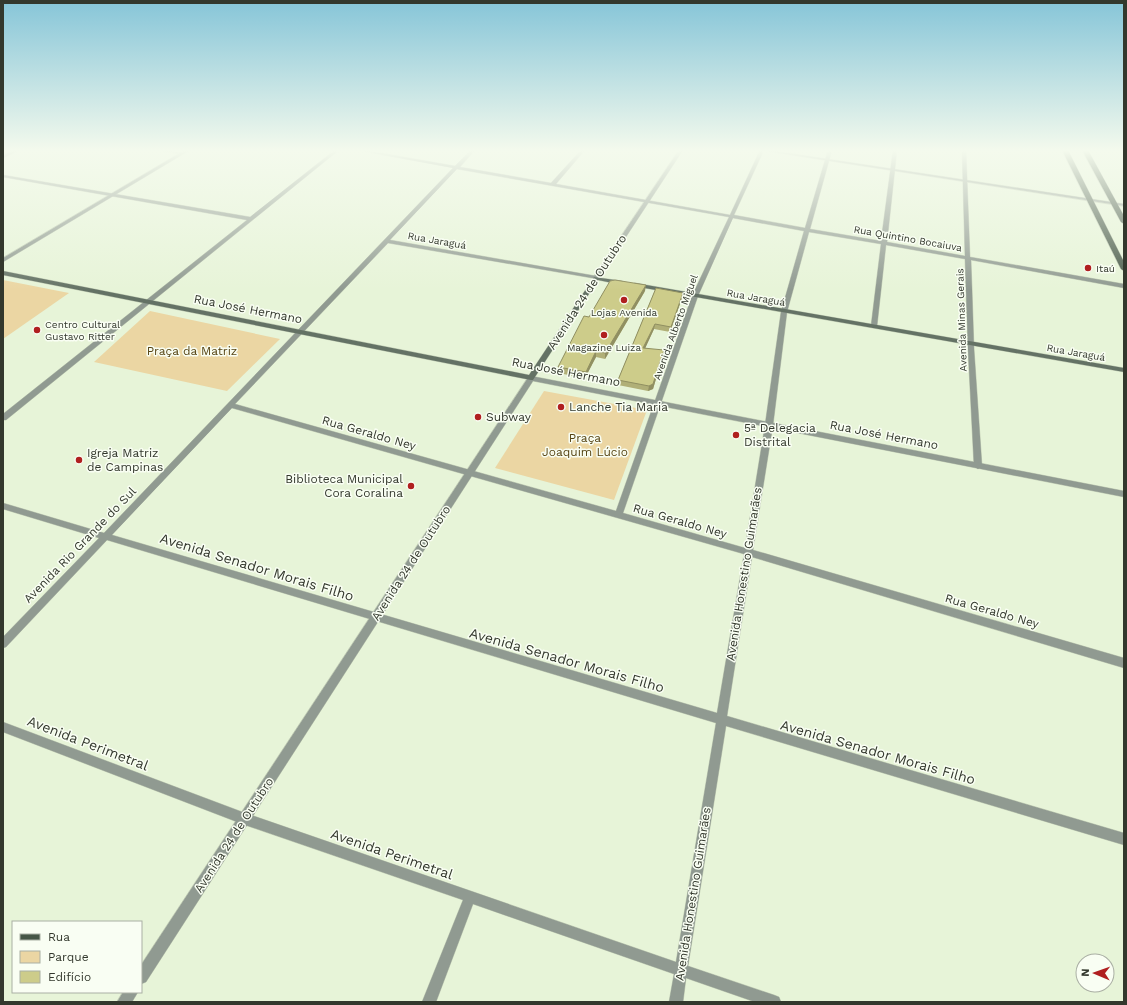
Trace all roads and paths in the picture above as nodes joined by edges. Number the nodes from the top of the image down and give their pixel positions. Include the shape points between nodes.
1 (109, 197) edge
2 (123, 197) edge
3 (279, 197) edge
4 (428, 197) edge
5 (622, 197) edge
6 (649, 197) edge
7 (740, 197) edge
8 (817, 197) edge
9 (890, 197) edge
10 (966, 197) edge
11 (1064, 197) edge
12 (1088, 197) edge
13 (1110, 197) edge
14 (646, 201) junction
15 (1090, 201) junction
16 (1114, 204) junction
17 (1124, 205) edge
18 (731, 217) junction
19 (251, 219) junction
20 (1124, 222) edge
21 (808, 230) junction
22 (385, 241) junction
23 (884, 243) junction
24 (968, 258) junction
25 (3, 260) edge
26 (1124, 269) edge
27 (3, 273) edge
28 (596, 278) junction
29 (1124, 286) edge
30 (695, 296) junction
31 (147, 302) junction
32 (784, 312) junction
33 (874, 326) junction
34 (300, 332) junction
35 (971, 343) junction
36 (1124, 370) edge
37 (531, 378) junction
38 (658, 403) junction
39 (229, 405) junction
40 (3, 418) edge
41 (768, 425) junction
42 (978, 466) junction
43 (469, 474) junction
44 (1124, 494) edge
45 (3, 506) edge
46 (618, 516) junction
47 (106, 536) junction
48 (748, 552) junction
49 (375, 618) junction
50 (3, 644) edge
51 (1124, 663) edge
52 (721, 720) junction
53 (3, 727) edge
54 (245, 819) junction
55 (1124, 839) edge
56 (470, 897) junction
57 (680, 970) junction
58 (142, 975) edge
59 (130, 993) edge
60 (124, 1002) edge
61 (429, 1002) edge
62 (676, 1002) edge
63 (774, 1002) edge

1 - 25 street
2 - 19 street
3 - 19 street
4 - 22 street, Avenida Rio Grande do Sul
5 - 14 street, Rua Quintino Bocaiuva
6 - 14 street, Avenida 24 de Outubro
7 - 18 street, Avenida Alberto Miguel
8 - 21 street, Avenida Honestino Guimarães
9 - 23 street
10 - 24 street, Avenida Minas Gerais
11 - 15 street
12 - 15 main road
13 - 16 main road
14 - 18 street, Rua Quintino Bocaiuva
14 - 28 street, Avenida 24 de Outubro
15 - 16 street
15 - 26 main road
16 - 17 street
16 - 20 main road
18 - 21 street, Rua Quintino Bocaiuva
18 - 30 street, Avenida Alberto Miguel
19 - 31 street
21 - 23 street, Rua Quintino Bocaiuva
21 - 32 street, Avenida Honestino Guimarães
22 - 28 street, Rua Jaraguá
22 - 34 street, Avenida Rio Grande do Sul
23 - 24 street, Rua Quintino Bocaiuva
23 - 33 street
24 - 29 street, Rua Quintino Bocaiuva
24 - 35 street, Avenida Minas Gerais
27 - 31 main road, Rua José Hermano
28 - 30 main road, Rua Jaraguá
28 - 37 main road, Avenida 24 de Outubro
30 - 32 main road, Rua Jaraguá
30 - 38 street, Avenida Alberto Miguel
31 - 34 main road, Rua José Hermano
31 - 40 street
32 - 33 main road, Rua Jaraguá
32 - 41 street, Avenida Honestino Guimarães
33 - 35 main road, Rua Jaraguá
34 - 37 main road, Rua José Hermano
34 - 39 street, Avenida Rio Grande do Sul
35 - 36 main road, Rua Jaraguá
35 - 42 street, Avenida Minas Gerais
37 - 38 street, Rua José Hermano
37 - 43 street, Avenida 24 de Outubro
38 - 41 street, Rua José Hermano
38 - 46 street, Avenida Alberto Miguel
39 - 43 street, Rua Geraldo Ney
39 - 47 street, Avenida Rio Grande do Sul
41 - 42 street, Rua José Hermano
41 - 48 street, Avenida Honestino Guimarães
42 - 44 street, Rua José Hermano
43 - 46 street, Rua Geraldo Ney
43 - 49 street, Avenida 24 de Outubro
45 - 47 street, Avenida Senador Morais Filho
46 - 48 street, Rua Geraldo Ney
47 - 49 street, Avenida Senador Morais Filho
47 - 50 street, Avenida Rio Grande do Sul
48 - 51 street, Rua Geraldo Ney
48 - 52 street, Avenida Honestino Guimarães
49 - 52 street, Avenida Senador Morais Filho
49 - 54 street, Avenida 24 de Outubro
52 - 55 street, Avenida Senador Morais Filho
52 - 57 street, Avenida Honestino Guimarães
53 - 54 street, Avenida Perimetral
54 - 56 street, Avenida Perimetral
54 - 58 street, Avenida 24 de Outubro
56 - 57 street, Avenida Perimetral
56 - 61 street
57 - 62 street, Avenida Honestino Guimarães
57 - 63 street, Avenida Perimetral
59 - 60 street

